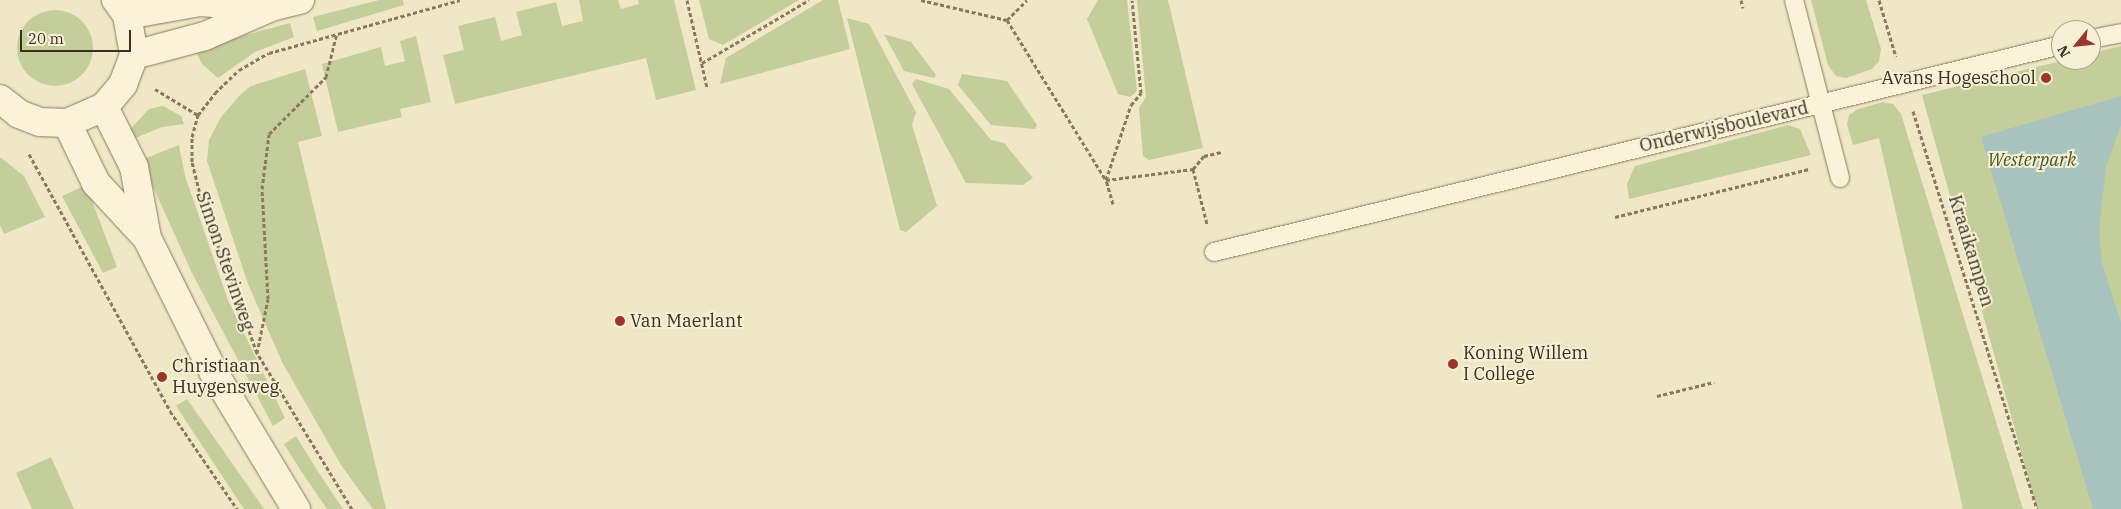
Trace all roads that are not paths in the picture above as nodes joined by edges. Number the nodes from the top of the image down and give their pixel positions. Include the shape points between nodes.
1 (300, 0) edge
2 (1794, 0) edge
3 (271, 7) junction
4 (122, 8) edge
5 (2121, 33) edge
6 (2101, 37) edge
7 (2051, 47) edge
8 (134, 55) junction
9 (0, 99) edge
10 (1822, 103) junction
11 (104, 107) junction
12 (67, 123) junction
13 (1838, 170) road end
14 (147, 238) junction
15 (1214, 252) road end
16 (296, 509) edge

1 - 3 street
2 - 10 lane, Onderwijsboulevard
3 - 4 street via 200,2
3 - 8 street via 205,36
4 - 8 street
5 - 6 lane
7 - 10 lane, Onderwijsboulevard
8 - 11 street via 123,84
9 - 12 street via 19,114 40,122
10 - 13 lane
10 - 15 lane, Onderwijsboulevard
11 - 12 street
11 - 14 street via 134,167
12 - 14 street via 96,183
14 - 16 street via 214,373

